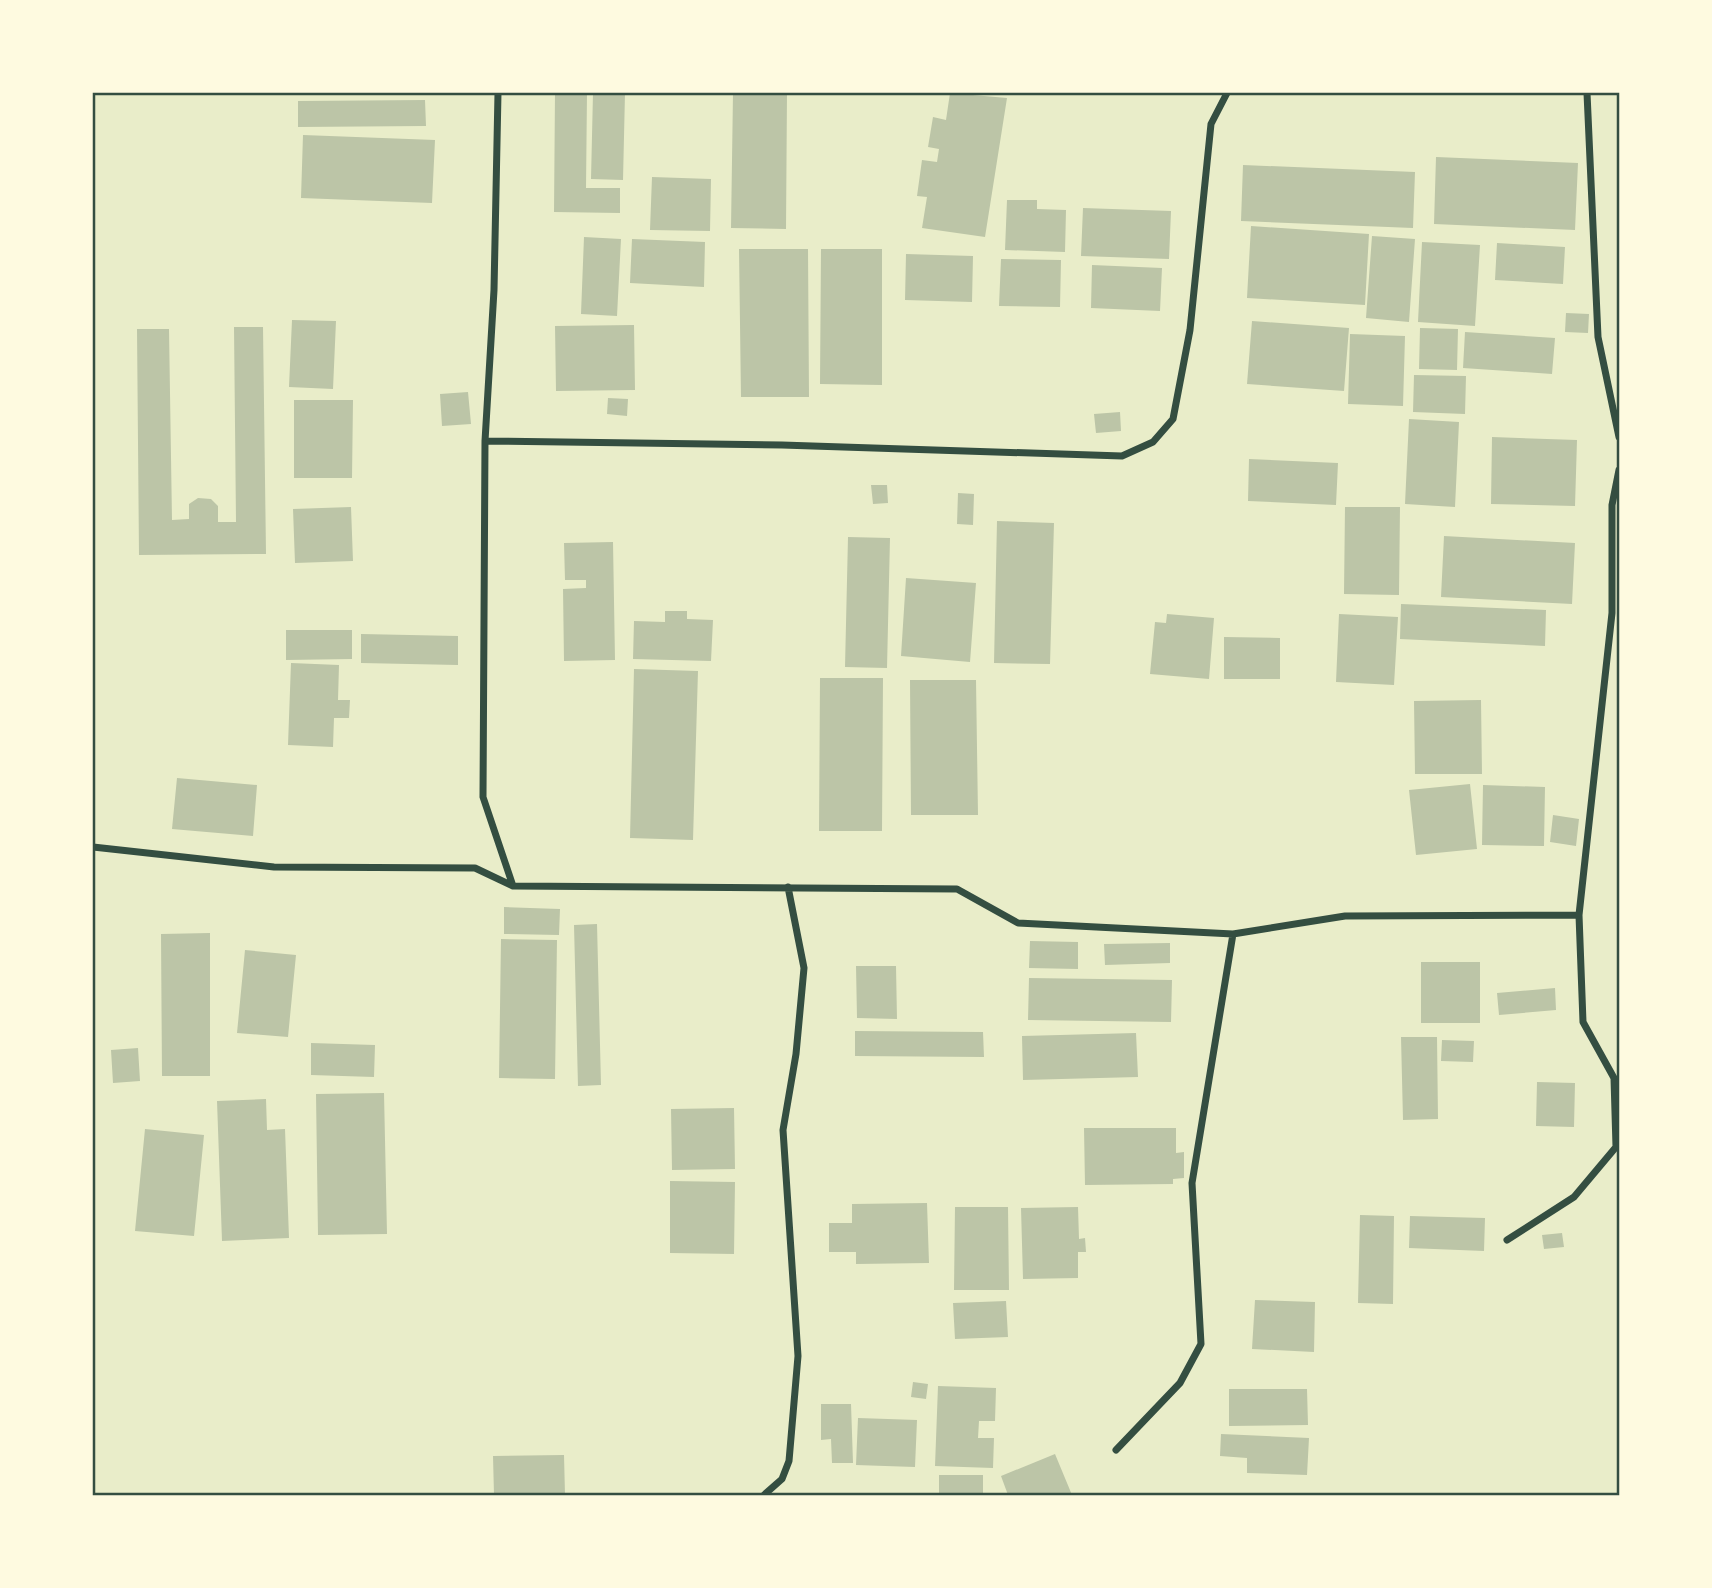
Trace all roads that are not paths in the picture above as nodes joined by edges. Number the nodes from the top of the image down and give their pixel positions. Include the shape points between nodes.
1 (498, 93) edge
2 (1227, 93) edge
3 (1587, 93) edge
4 (1619, 437) edge
5 (485, 441) junction
6 (1619, 471) edge
7 (1616, 615) edge
8 (93, 848) edge
9 (513, 886) junction
10 (788, 887) junction
11 (1579, 915) junction
12 (1233, 934) junction
13 (1507, 1240) dead end
14 (1115, 1450) dead end
15 (764, 1495) edge

1 - 5 street
2 - 5 street via 1211,124 1190,330 1173,419 1153,442 1122,456
3 - 4 street via 1598,337
5 - 9 street via 483,797
6 - 7 street via 1612,505
7 - 11 street
8 - 9 street via 274,867 474,868
9 - 10 street
10 - 12 street via 957,889 1018,923
10 - 15 street via 804,968 783,1130 798,1356 789,1461 782,1479
11 - 12 street via 1346,916
11 - 13 street via 1583,1022 1614,1078 1616,1147 1574,1197
12 - 14 street via 1192,1183 1200,1344 1180,1383

